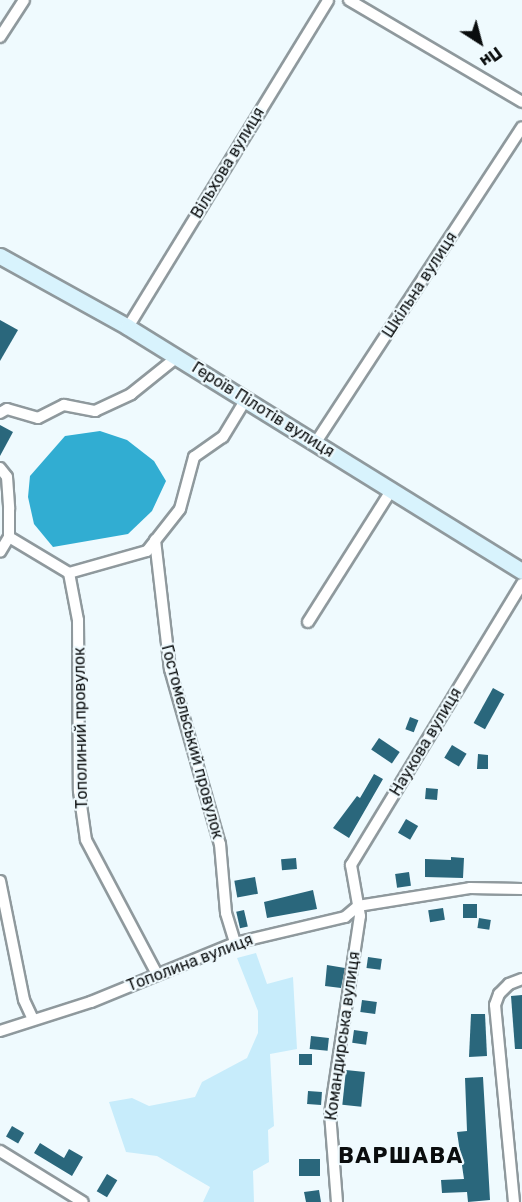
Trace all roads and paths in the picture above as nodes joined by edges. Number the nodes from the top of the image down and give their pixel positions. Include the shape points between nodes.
1 (24, 0) edge
2 (328, 0) edge
3 (349, 0) edge
4 (0, 37) edge
5 (522, 102) edge
6 (522, 127) edge
7 (0, 256) edge
8 (128, 327) junction
9 (177, 357) junction
10 (246, 399) junction
11 (0, 413) edge
12 (316, 442) junction
13 (0, 468) edge
14 (392, 489) junction
15 (9, 537) junction
16 (155, 540) junction
17 (0, 552) edge
18 (522, 571) edge
19 (69, 573) junction
20 (522, 584) edge
21 (308, 622) dead end
22 (0, 881) edge
23 (522, 889) edge
24 (358, 906) junction
25 (235, 943) junction
26 (157, 974) junction
27 (522, 979) edge
28 (33, 1019) junction
29 (0, 1030) edge
30 (0, 1151) edge
31 (83, 1202) edge
32 (337, 1202) edge
33 (514, 1202) edge

1 - 4 street
2 - 8 street, Вільхова вулиця
3 - 5 street
6 - 12 street, Шкільна вулиця
7 - 8 street, Героїв Пілотів вулиця
8 - 9 street, Героїв Пілотів вулиця
9 - 10 street, Героїв Пілотів вулиця
9 - 11 street via 131,394 95,411 64,405 38,418 8,409
10 - 12 street, Героїв Пілотів вулиця
10 - 16 street via 223,436 194,457 180,509
12 - 14 street, Героїв Пілотів вулиця
13 - 15 street via 7,477
14 - 18 street, Героїв Пілотів вулиця
14 - 21 street
15 - 17 street
15 - 19 street
16 - 19 street via 147,551
16 - 25 street, Гостомельський провулок via 170,669 220,844 226,913
19 - 26 street, Тополиний провулок via 78,620 79,791 86,840
20 - 24 street, Наукова вулиця via 351,865
22 - 28 street via 24,1000
23 - 24 street, Тополина вулиця via 470,888
24 - 25 street, Тополина вулиця via 345,917
24 - 32 street, Командирська вулиця via 330,1114
25 - 26 street, Тополина вулиця
26 - 28 street, Тополина вулиця via 91,1002
27 - 33 street via 509,984 495,1005
28 - 29 street, Тополина вулиця
30 - 31 street

